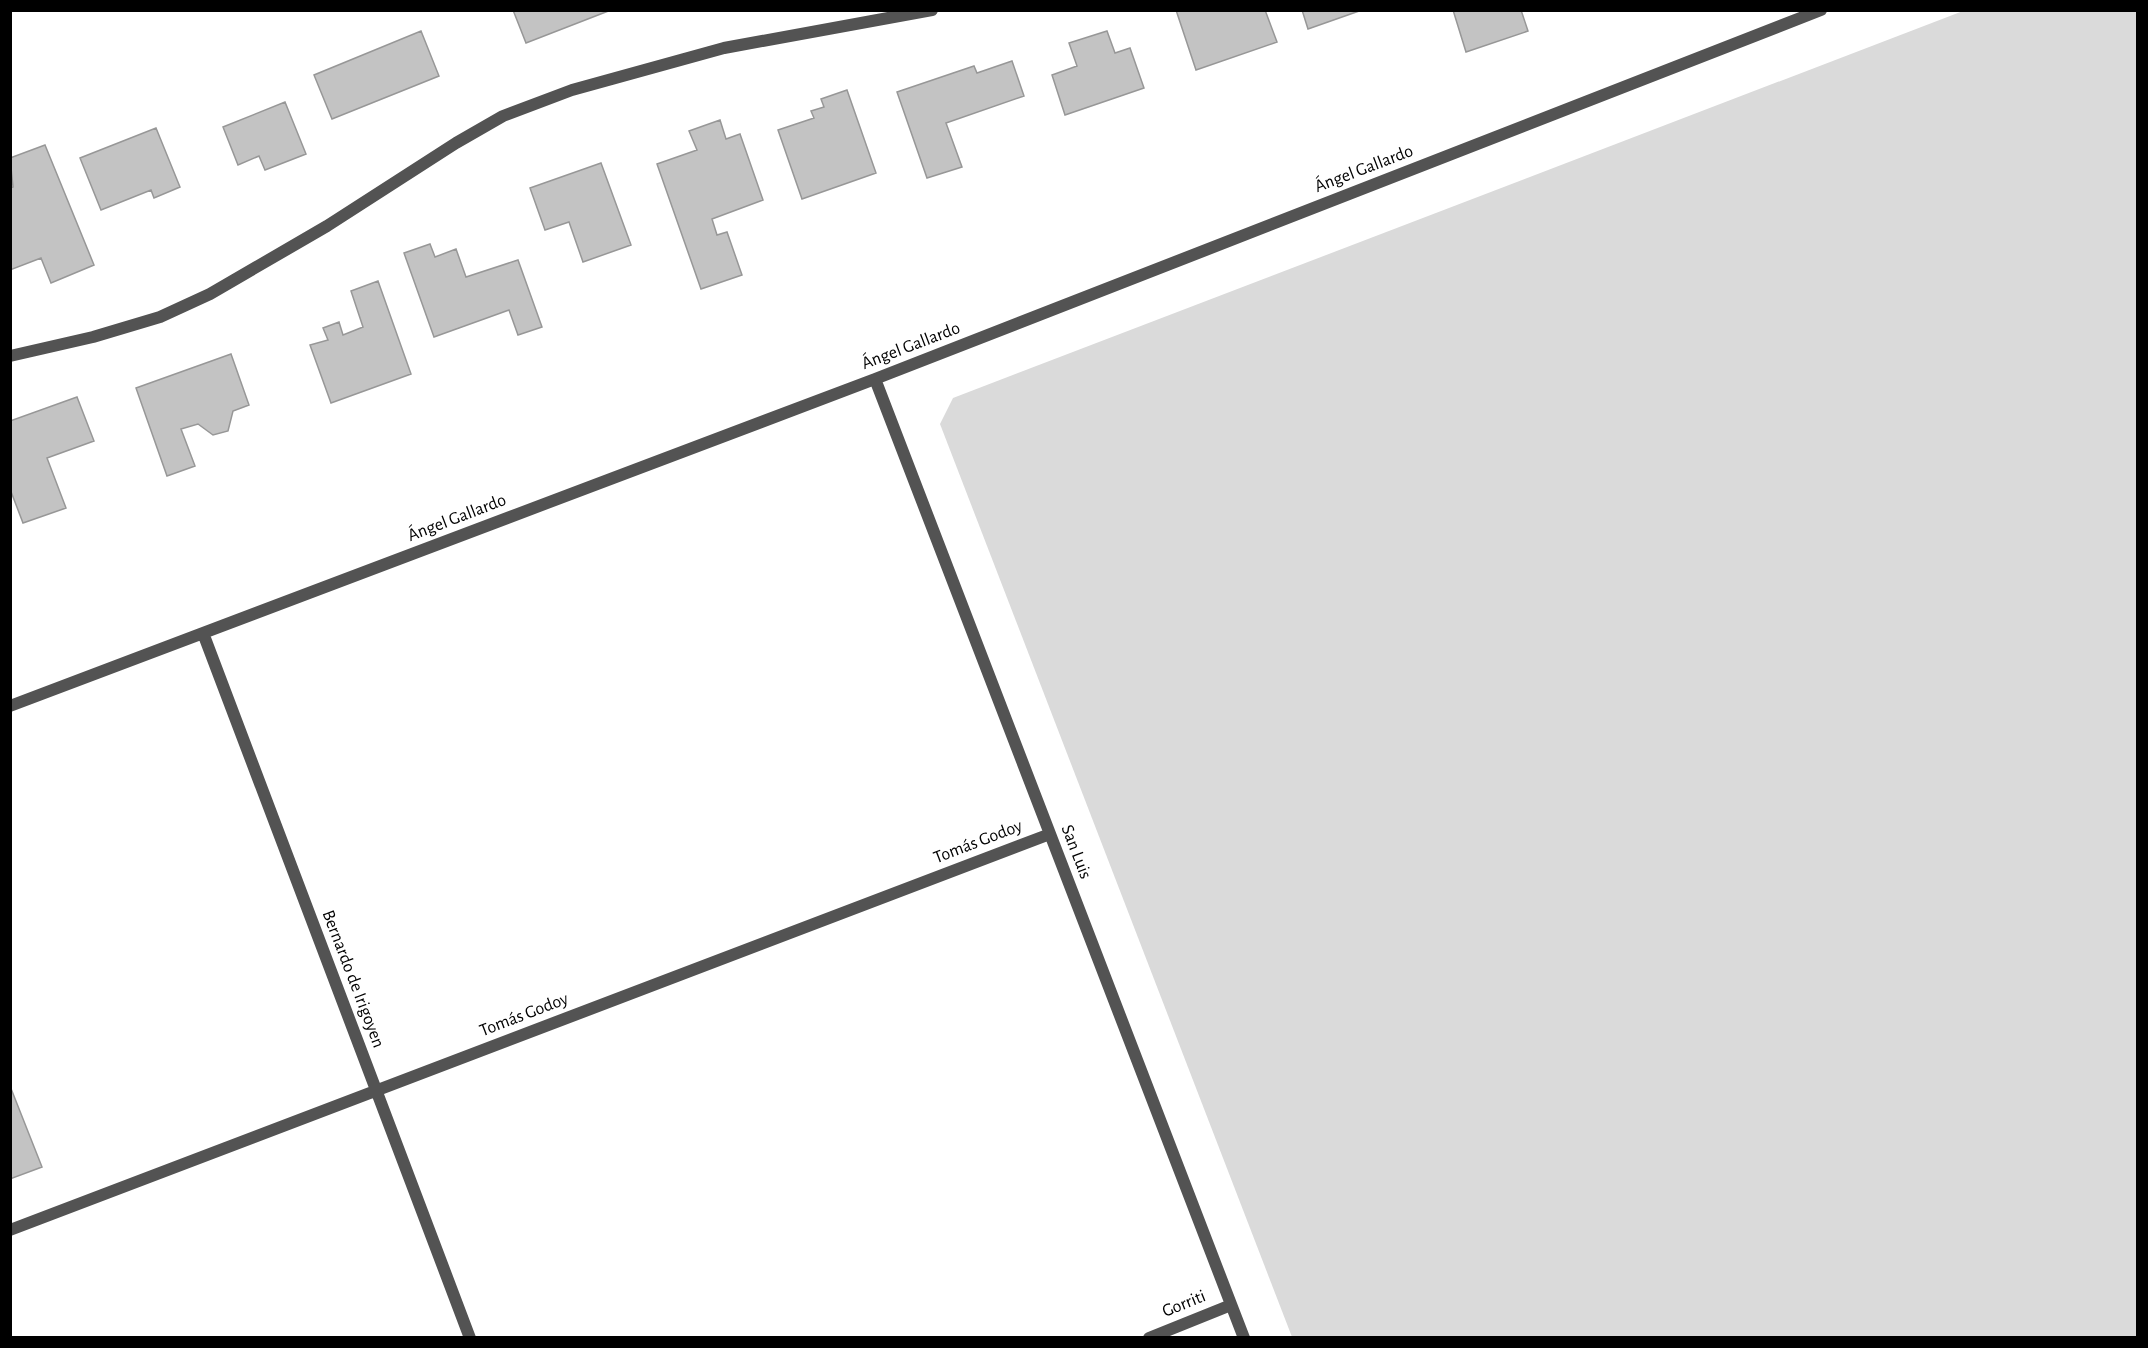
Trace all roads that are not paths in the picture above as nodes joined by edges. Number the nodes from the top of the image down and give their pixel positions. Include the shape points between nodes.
1 (932, 10) edge
2 (1821, 10) edge
3 (10, 356) edge
4 (875, 379) junction
5 (203, 633) junction
6 (10, 706) edge
7 (1050, 834) junction
8 (376, 1091) junction
9 (10, 1230) edge
10 (1231, 1305) junction
11 (470, 1338) edge
12 (1149, 1338) edge
13 (1244, 1338) edge

1 - 3 street via 724,48 639,69 503,116 210,294 160,317
2 - 4 street, Ángel Gallardo
4 - 5 street, Ángel Gallardo
4 - 7 street, San Luis
5 - 6 street, Ángel Gallardo
5 - 8 street, Bernardo de Irigoyen
7 - 8 street, Tomás Godoy
7 - 10 street, San Luis
8 - 9 street, Tomás Godoy
8 - 11 street, Bernardo de Irigoyen
10 - 12 street, Gorriti
10 - 13 street, San Luis

